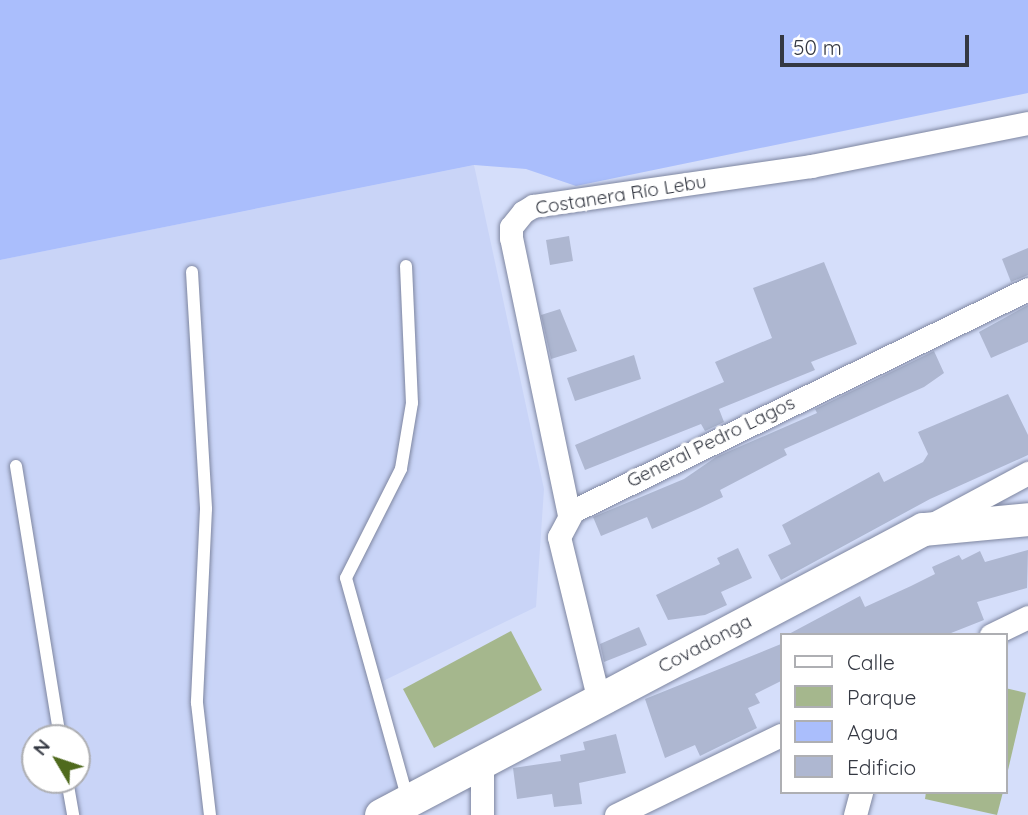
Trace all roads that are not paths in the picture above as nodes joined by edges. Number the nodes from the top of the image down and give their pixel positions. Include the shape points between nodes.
1 (1028, 123) edge
2 (406, 265) dead end
3 (192, 272) dead end
4 (1028, 289) edge
5 (16, 466) dead end
6 (1028, 473) edge
7 (569, 515) junction
8 (1028, 519) edge
9 (923, 529) junction
10 (1028, 617) edge
11 (995, 633) edge
12 (599, 701) junction
13 (59, 724) edge
14 (780, 735) edge
15 (482, 765) junction
16 (668, 789) junction
17 (69, 794) edge
18 (860, 794) edge
19 (395, 810) edge
20 (73, 815) edge
21 (210, 815) edge
22 (482, 815) edge
23 (616, 815) edge
24 (661, 815) edge
25 (855, 815) edge

1 - 7 street, Costanera Río Lebu via 811,166 533,206 523,212 511,227 511,238
2 - 19 lane via 412,403 401,469 346,578
3 - 21 lane via 206,509 197,704
4 - 7 street, General Pedro Lagos
5 - 13 lane
6 - 9 street, Covadonga
7 - 12 street via 559,537
8 - 9 main road
9 - 12 main road, Covadonga
10 - 11 street
12 - 15 main road, Covadonga
14 - 16 street
15 - 19 main road, Covadonga
15 - 22 street
16 - 23 street
16 - 24 street
17 - 20 lane
18 - 25 street

